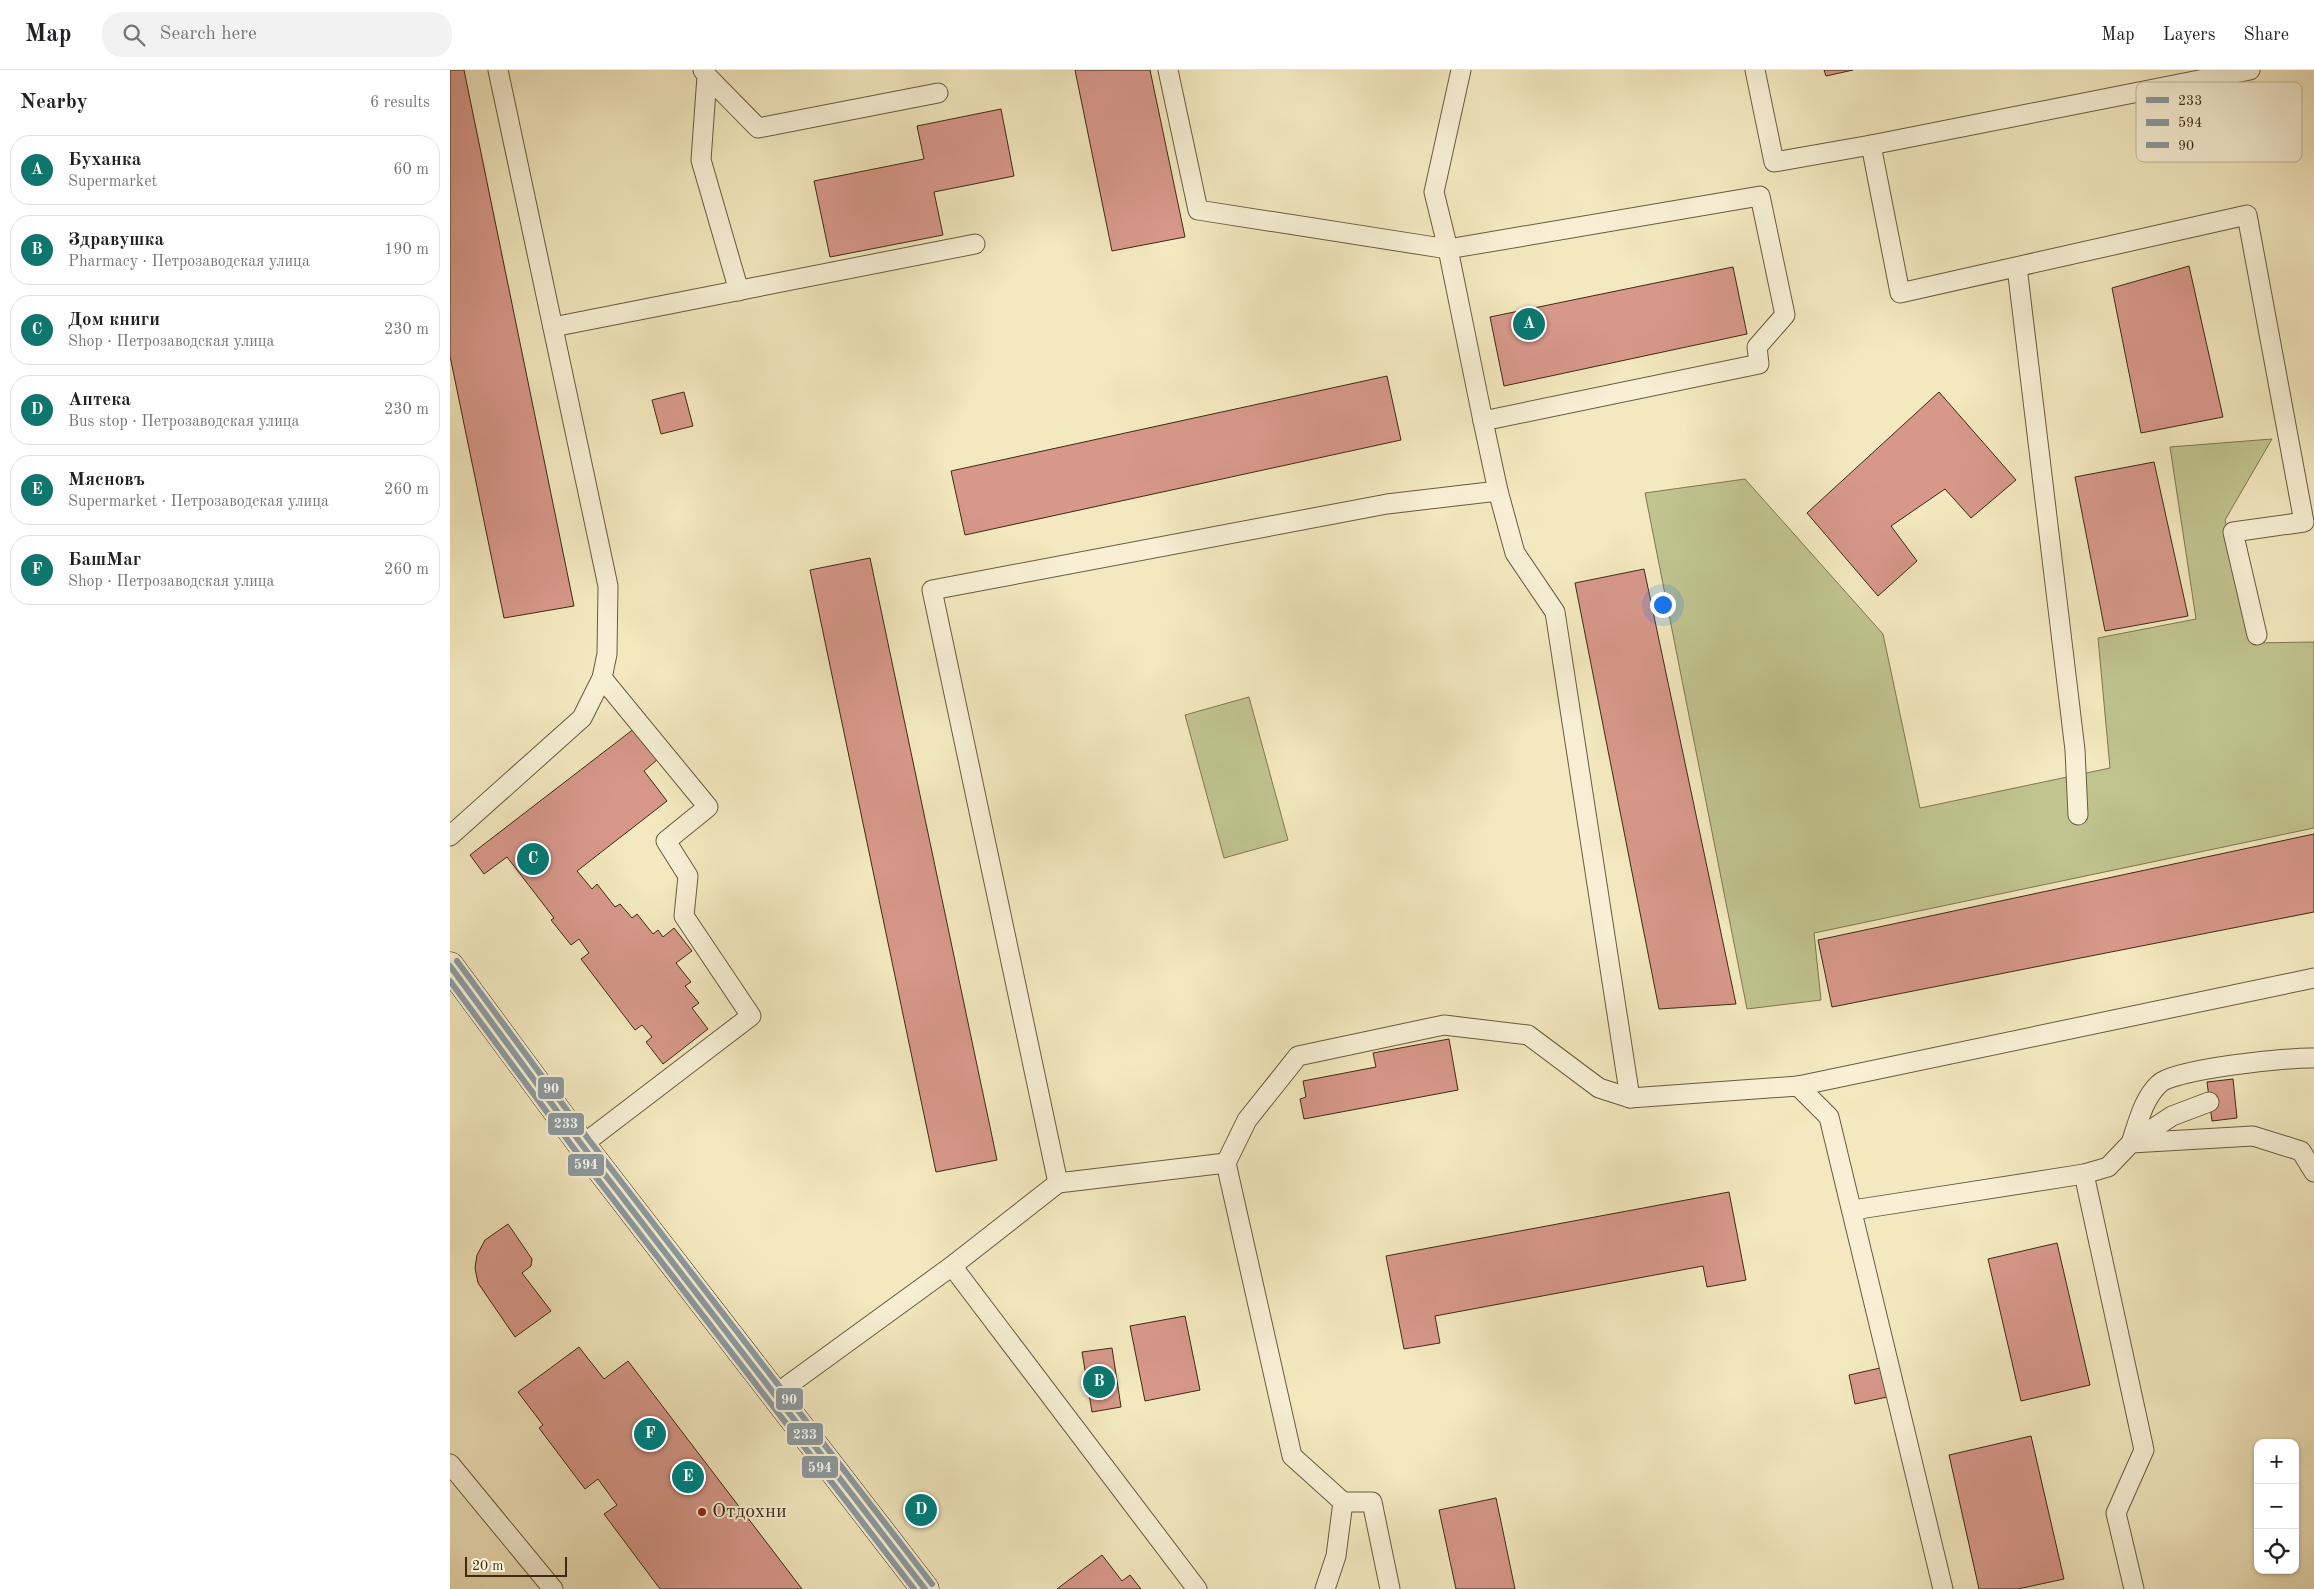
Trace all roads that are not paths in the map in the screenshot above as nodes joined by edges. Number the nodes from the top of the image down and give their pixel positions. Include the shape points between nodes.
1 (498, 70) edge
2 (1168, 70) edge
3 (1461, 70) edge
4 (1755, 70) edge
5 (2250, 70) edge
6 (705, 73) edge
7 (2189, 82) edge
8 (938, 93) dead end
9 (2136, 93) edge
10 (1871, 145) junction
11 (975, 244) dead end
12 (1448, 249) junction
13 (2017, 267) junction
14 (740, 291) junction
15 (553, 327) junction
16 (1483, 421) junction
17 (1498, 491) junction
18 (2257, 635) dead end
19 (602, 678) junction
20 (2078, 815) dead end
21 (450, 836) edge
22 (450, 966) edge
23 (2314, 978) edge
24 (2314, 1058) edge
25 (1798, 1086) junction
26 (1630, 1098) junction
27 (2209, 1102) dead end
28 (2131, 1143) junction
29 (582, 1145) junction
30 (1226, 1163) junction
31 (2314, 1172) edge
32 (2084, 1174) junction
33 (1058, 1183) junction
34 (1853, 1210) junction
35 (952, 1266) junction
36 (776, 1394) junction
37 (450, 1464) edge
38 (1343, 1502) junction
39 (553, 1589) edge
40 (925, 1589) edge
41 (1197, 1589) edge
42 (1324, 1589) edge
43 (1390, 1589) edge
44 (1943, 1589) edge
45 (2134, 1589) edge

1 - 15 lane
2 - 12 lane via 1198,210
3 - 12 lane via 1434,192
4 - 10 lane via 1774,162
5 - 7 lane
6 - 8 lane via 758,128
6 - 14 lane via 701,160
9 - 10 lane
10 - 13 lane via 1900,293
11 - 14 lane
12 - 16 lane
12 - 16 lane via 1760,196 1785,315 1757,347 1759,364
13 - 18 lane via 2247,216 2304,522 2233,532
13 - 20 lane via 2074,750
14 - 15 lane
15 - 19 lane via 608,586 607,654
16 - 17 lane
17 - 26 lane via 1515,553 1555,612
17 - 33 lane via 1388,504 932,590
19 - 21 lane via 582,718
19 - 29 lane via 708,808 666,841 688,876 684,916 752,1016
22 - 29 main road
23 - 25 lane
24 - 28 lane via 2200,1069 2160,1082 2143,1108
25 - 26 lane
25 - 34 lane via 1829,1117
26 - 30 lane via 1599,1088 1528,1035 1444,1025 1298,1056 1247,1120
27 - 28 lane via 2172,1116
28 - 31 lane via 2253,1136 2301,1150
28 - 32 lane via 2108,1167
29 - 36 main road
30 - 33 lane
30 - 38 lane via 1292,1456
32 - 34 lane
32 - 45 lane via 2144,1450 2116,1512
33 - 35 lane
34 - 44 lane
35 - 36 lane
35 - 41 lane
36 - 40 main road
37 - 39 lane
38 - 42 lane via 1336,1556
38 - 43 lane via 1372,1502

